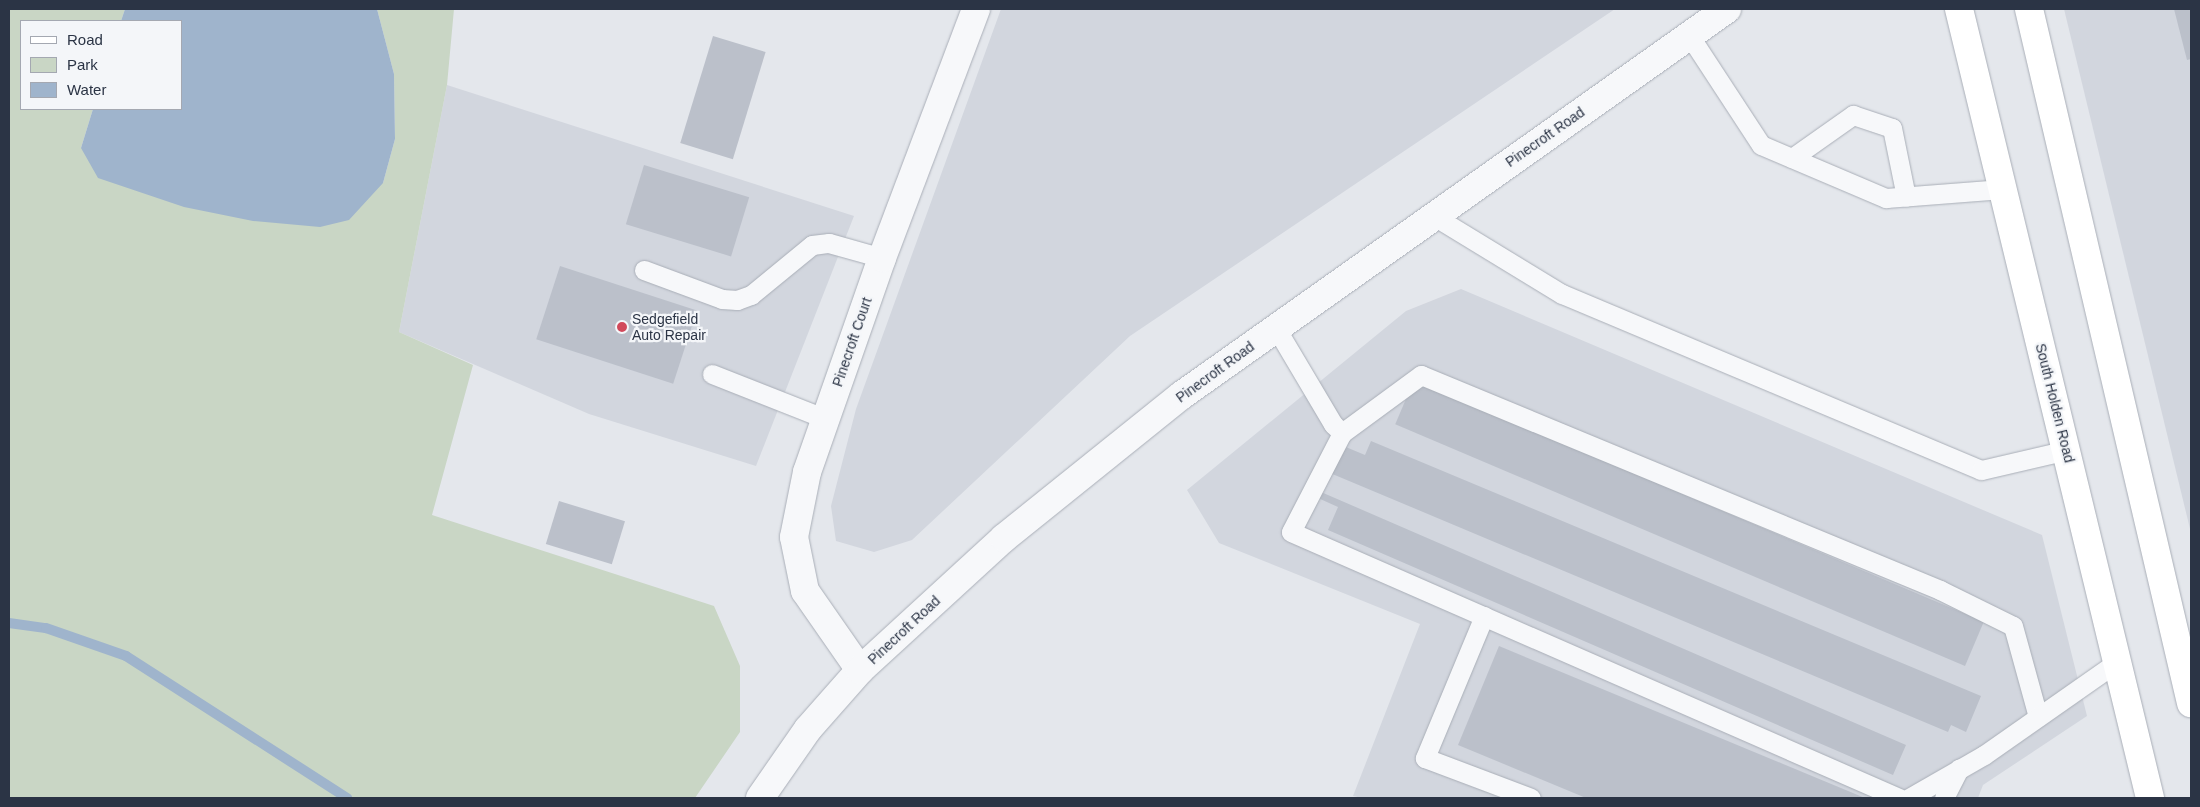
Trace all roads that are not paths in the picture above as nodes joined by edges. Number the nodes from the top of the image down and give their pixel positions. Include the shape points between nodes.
1 (976, 9) edge
2 (1727, 9) edge
3 (1959, 9) edge
4 (2029, 9) edge
5 (1689, 36) junction
6 (1792, 158) junction
7 (2003, 189) junction
8 (1906, 197) junction
9 (1434, 216) junction
10 (882, 258) junction
11 (644, 270) dead end
12 (1276, 328) junction
13 (712, 374) dead end
14 (826, 418) junction
15 (1342, 433) junction
16 (2067, 450) junction
17 (1484, 616) junction
18 (2118, 661) junction
19 (860, 670) junction
20 (2191, 703) edge
21 (2038, 717) junction
22 (1959, 770) junction
23 (760, 798) edge
24 (1531, 798) edge
25 (1900, 798) edge
26 (1909, 798) edge
27 (1944, 798) edge
28 (2150, 798) edge

1 - 10 street, Pinecroft Court
2 - 5 street, Pinecroft Road
3 - 7 main road, South Holden Road
4 - 20 main road
5 - 6 lane via 1761,145
5 - 9 street, Pinecroft Road
6 - 8 lane via 1886,198
6 - 8 lane via 1853,115 1892,128
7 - 8 lane
7 - 16 main road, South Holden Road
9 - 12 street, Pinecroft Road
9 - 16 lane via 1562,294 1981,470
10 - 11 lane via 830,243 812,245 751,295 737,300 722,298
10 - 14 street, Pinecroft Court
12 - 15 lane via 1333,424
12 - 19 street, Pinecroft Road via 1182,395 1004,538
13 - 14 lane
14 - 19 street, Pinecroft Court via 807,472 794,537 805,591
15 - 17 lane via 1291,532
15 - 21 lane via 1421,375 1940,590 2013,626
16 - 18 main road, South Holden Road
17 - 24 lane via 1425,758
17 - 25 lane
18 - 21 lane
18 - 28 main road, South Holden Road
19 - 23 street, Pinecroft Road via 808,729
21 - 22 lane
22 - 26 lane
22 - 27 lane

